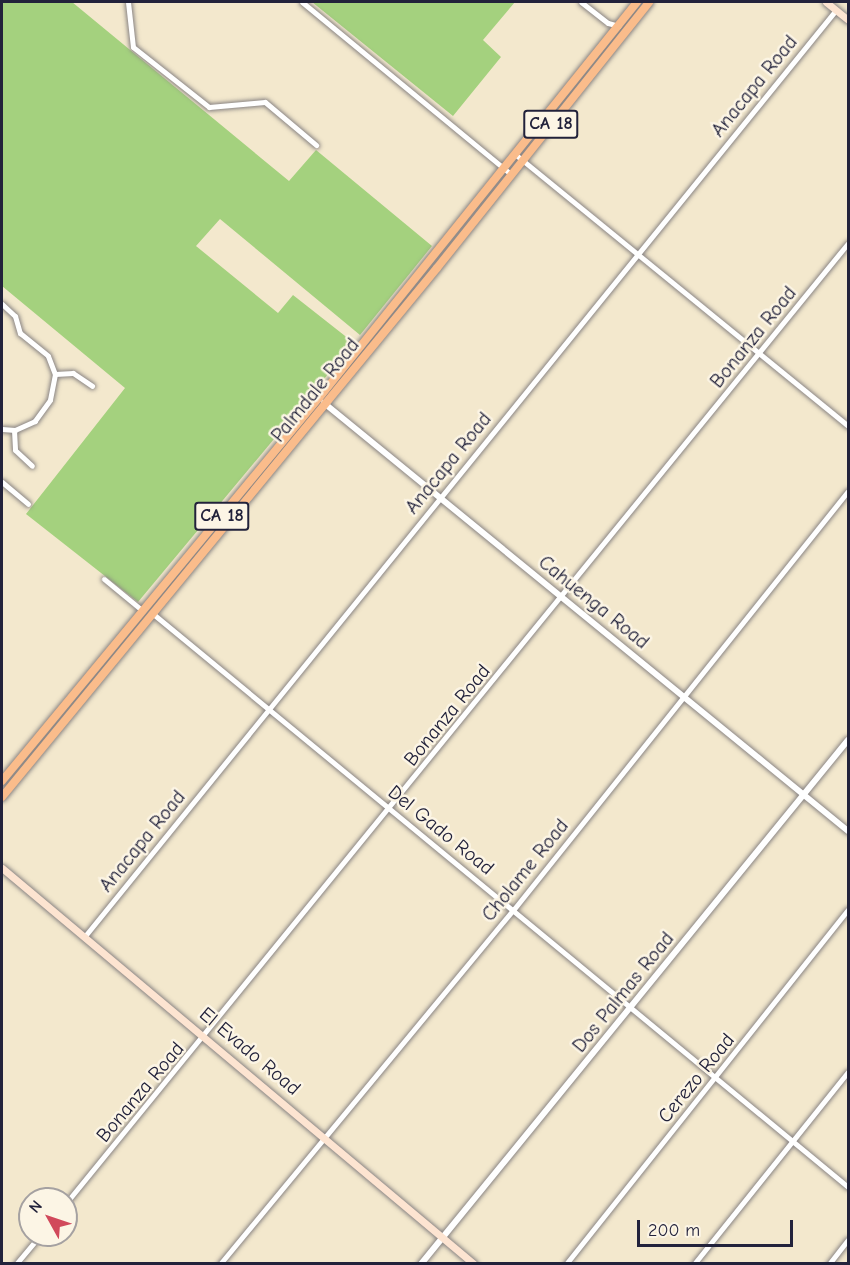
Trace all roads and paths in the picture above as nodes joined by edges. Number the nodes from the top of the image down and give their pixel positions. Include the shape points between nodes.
1 (128, 2) edge
2 (302, 2) edge
3 (581, 2) edge
4 (637, 2) edge
5 (649, 2) edge
6 (826, 2) edge
7 (836, 10) junction
8 (849, 20) edge
9 (623, 27) junction
10 (316, 145) dead end
11 (519, 157) junction
12 (508, 172) junction
13 (849, 243) edge
14 (637, 252) junction
15 (2, 304) edge
16 (760, 352) junction
17 (55, 374) junction
18 (92, 386) dead end
19 (322, 401) junction
20 (849, 426) edge
21 (2, 429) edge
22 (14, 430) junction
23 (32, 466) dead end
24 (2, 482) edge
25 (849, 490) edge
26 (440, 497) junction
27 (28, 504) dead end
28 (104, 579) dead end
29 (561, 596) junction
30 (147, 612) junction
31 (682, 696) junction
32 (267, 708) junction
33 (849, 740) edge
34 (2, 781) edge
35 (804, 795) junction
36 (2, 797) edge
37 (391, 808) junction
38 (849, 831) edge
39 (2, 867) edge
40 (514, 909) junction
41 (849, 910) edge
42 (85, 936) junction
43 (631, 1009) junction
44 (206, 1036) junction
45 (849, 1072) edge
46 (715, 1078) junction
47 (327, 1137) junction
48 (792, 1140) junction
49 (849, 1187) edge
50 (78, 1189) edge
51 (443, 1238) junction
52 (849, 1240) edge
53 (30, 1247) edge
54 (16, 1263) edge
55 (220, 1263) edge
56 (421, 1263) edge
57 (474, 1263) edge
58 (566, 1263) edge
59 (694, 1263) edge
60 (829, 1263) edge

1 - 10 street via 133,47 209,107 265,102
2 - 12 street
3 - 9 street via 608,23
4 - 9 highway, Palmdale Road / CA 18
5 - 9 highway, Palmdale Road / CA 18
6 - 7 main road
7 - 8 main road
7 - 14 street, Anacapa Road
9 - 11 highway, Palmdale Road / CA 18
11 - 12 highway, Palmdale Road / CA 18
11 - 14 street
12 - 19 highway, Palmdale Road / CA 18
13 - 16 street, Bonanza Road
14 - 16 street
14 - 26 street, Anacapa Road
15 - 17 street via 15,316 20,333 48,356
16 - 20 street
16 - 29 street, Bonanza Road
17 - 18 street via 73,372
17 - 22 street via 50,400 35,421
19 - 26 street, Cahuenga Road
19 - 30 highway, Palmdale Road / CA 18
21 - 22 street
22 - 23 street via 15,450
24 - 27 street
25 - 31 street, Cholame Road
26 - 29 street, Cahuenga Road
26 - 32 street, Anacapa Road
28 - 30 street, Del Gado Road
29 - 31 street, Cahuenga Road
29 - 37 street, Bonanza Road
30 - 32 street, Del Gado Road
30 - 34 highway, Palmdale Road / CA 18
30 - 36 highway, Palmdale Road / CA 18
31 - 35 street, Cahuenga Road
31 - 40 street, Cholame Road
32 - 37 street, Del Gado Road
32 - 42 street, Anacapa Road
33 - 35 street, Dos Palmas Road
35 - 38 street, Cahuenga Road
35 - 43 street, Dos Palmas Road
37 - 40 street, Del Gado Road
37 - 44 street, Bonanza Road
39 - 42 main road, El Evado Road
40 - 43 street, Del Gado Road
40 - 47 street, Cholame Road
41 - 46 street, Cerezo Road
42 - 44 main road, El Evado Road
43 - 46 street, Del Gado Road
43 - 51 street, Dos Palmas Road
44 - 47 main road, El Evado Road
44 - 50 street, Bonanza Road
45 - 48 street
46 - 48 street, Del Gado Road
46 - 58 street, Cerezo Road
47 - 51 main road, El Evado Road
47 - 55 street, Cholame Road
48 - 49 street, Del Gado Road
48 - 59 street
51 - 56 street, Dos Palmas Road
51 - 57 main road, El Evado Road
52 - 60 street
53 - 54 street

